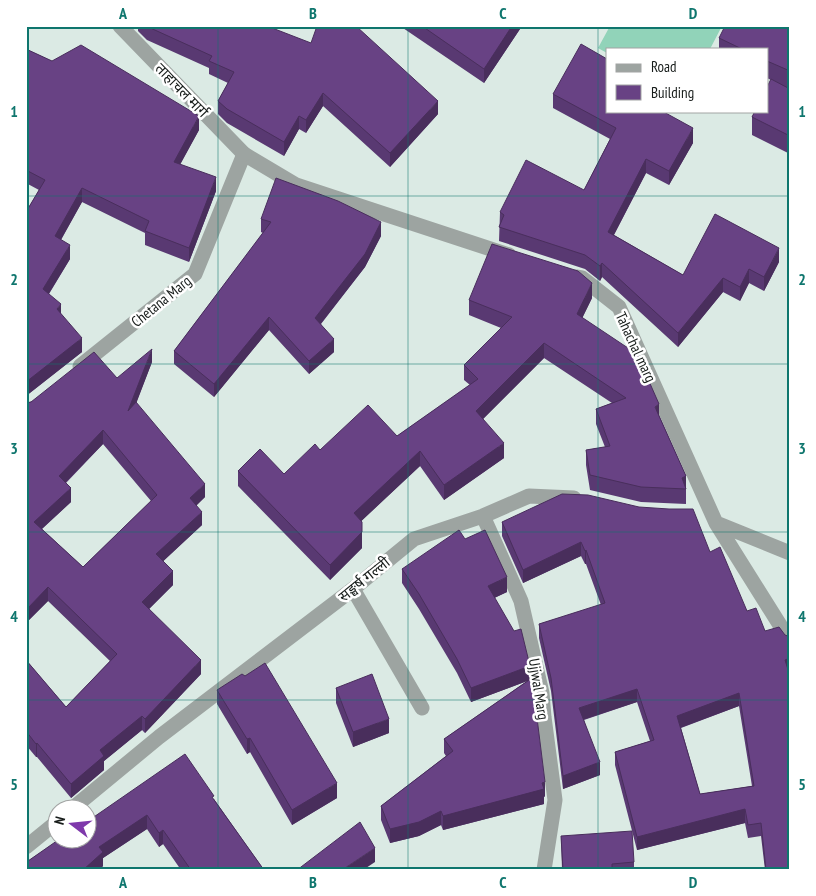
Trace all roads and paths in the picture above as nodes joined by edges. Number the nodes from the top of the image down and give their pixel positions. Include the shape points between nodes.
1 (120, 26) edge
2 (244, 154) junction
3 (527, 260) edge
4 (564, 272) edge
5 (70, 374) edge
6 (589, 499) edge
7 (695, 513) edge
8 (483, 516) junction
9 (714, 518) junction
10 (790, 553) edge
11 (353, 589) junction
12 (790, 641) edge
13 (422, 708) dead end
14 (85, 798) edge
15 (48, 829) edge
16 (26, 847) edge
17 (544, 870) edge

1 - 2 street, ताहाचल मार्ग
2 - 3 street via 296,185
2 - 5 street, Chetana Marg via 195,274
4 - 9 street, Tahachal marg via 582,278 618,307
6 - 8 street, सङ्घर्ष गल्ली via 530,496
7 - 9 street
8 - 11 street, सङ्घर्ष गल्ली via 414,538
8 - 17 street, Ujjwal Marg via 521,601 542,693 555,800
9 - 10 street
9 - 12 street, Tahachal marg
11 - 13 street
11 - 14 street, सङ्घर्ष गल्ली via 159,737
15 - 16 street

